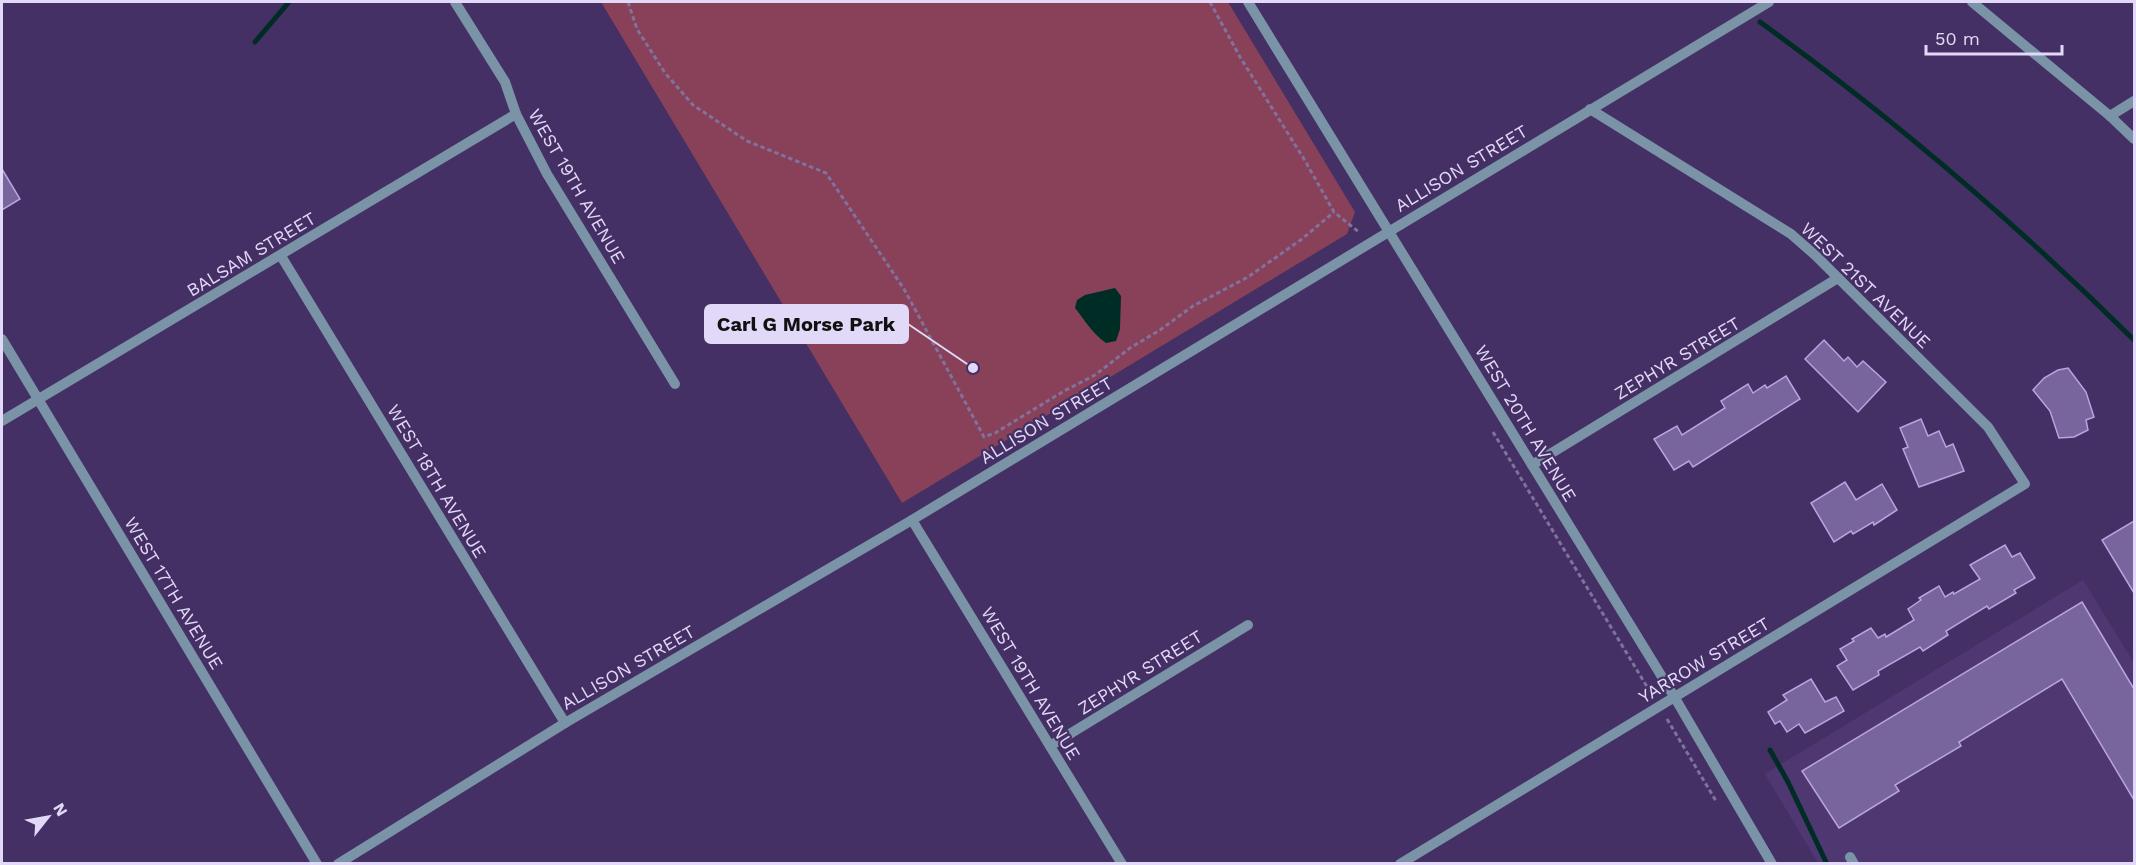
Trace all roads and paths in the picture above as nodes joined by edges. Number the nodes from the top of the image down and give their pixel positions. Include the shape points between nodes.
1 (455, 2) edge
2 (628, 2) edge
3 (1210, 2) edge
4 (1248, 2) edge
5 (1769, 2) edge
6 (1972, 2) edge
7 (2134, 101) edge
8 (1590, 110) junction
9 (516, 114) junction
10 (2110, 116) junction
11 (2134, 139) edge
12 (1334, 212) junction
13 (1389, 231) junction
14 (1371, 242) junction
15 (281, 256) junction
16 (1839, 278) junction
17 (2, 339) edge
18 (675, 384) dead end
19 (39, 400) junction
20 (2, 421) edge
21 (1491, 428) dead end
22 (1532, 465) junction
23 (2025, 484) joint
24 (912, 520) junction
25 (1248, 625) dead end
26 (1674, 698) junction
27 (1659, 707) junction
28 (565, 723) junction
29 (1050, 746) junction
30 (1717, 802) dead end
31 (317, 864) edge
32 (338, 864) edge
33 (1122, 864) edge
34 (1400, 864) edge
35 (1772, 864) edge

1 - 9 street, WEST 19TH AVENUE via 506,82
2 - 12 path via 637,29 665,73 693,105 747,141 826,173 904,289 984,437 1095,375 1193,306 1248,278
3 - 12 path
4 - 13 street, WEST 20TH AVENUE
5 - 8 street, ALLISON STREET
6 - 10 street
7 - 10 street
8 - 13 street, ALLISON STREET
8 - 16 street, WEST 21ST AVENUE via 1791,234
9 - 15 street, BALSAM STREET
9 - 18 street, WEST 19TH AVENUE via 547,174
10 - 11 street
12 - 14 path
13 - 14 street, ALLISON STREET
13 - 22 street, WEST 20TH AVENUE
14 - 24 street, ALLISON STREET
15 - 19 street, BALSAM STREET
15 - 28 street, WEST 18TH AVENUE
16 - 22 street, ZEPHYR STREET
16 - 23 street, WEST 21ST AVENUE via 1988,427
17 - 19 street, WEST 17TH AVENUE
19 - 20 street, BALSAM STREET
19 - 31 street, WEST 17TH AVENUE
21 - 27 path
22 - 26 street, WEST 20TH AVENUE
23 - 26 street, YARROW STREET
24 - 28 street, ALLISON STREET
24 - 29 street, WEST 19TH AVENUE
25 - 29 street, ZEPHYR STREET
26 - 27 street, YARROW STREET
26 - 35 street, WEST 20TH AVENUE
27 - 30 path
27 - 34 street, YARROW STREET
28 - 32 street, ALLISON STREET
29 - 33 street, WEST 19TH AVENUE

